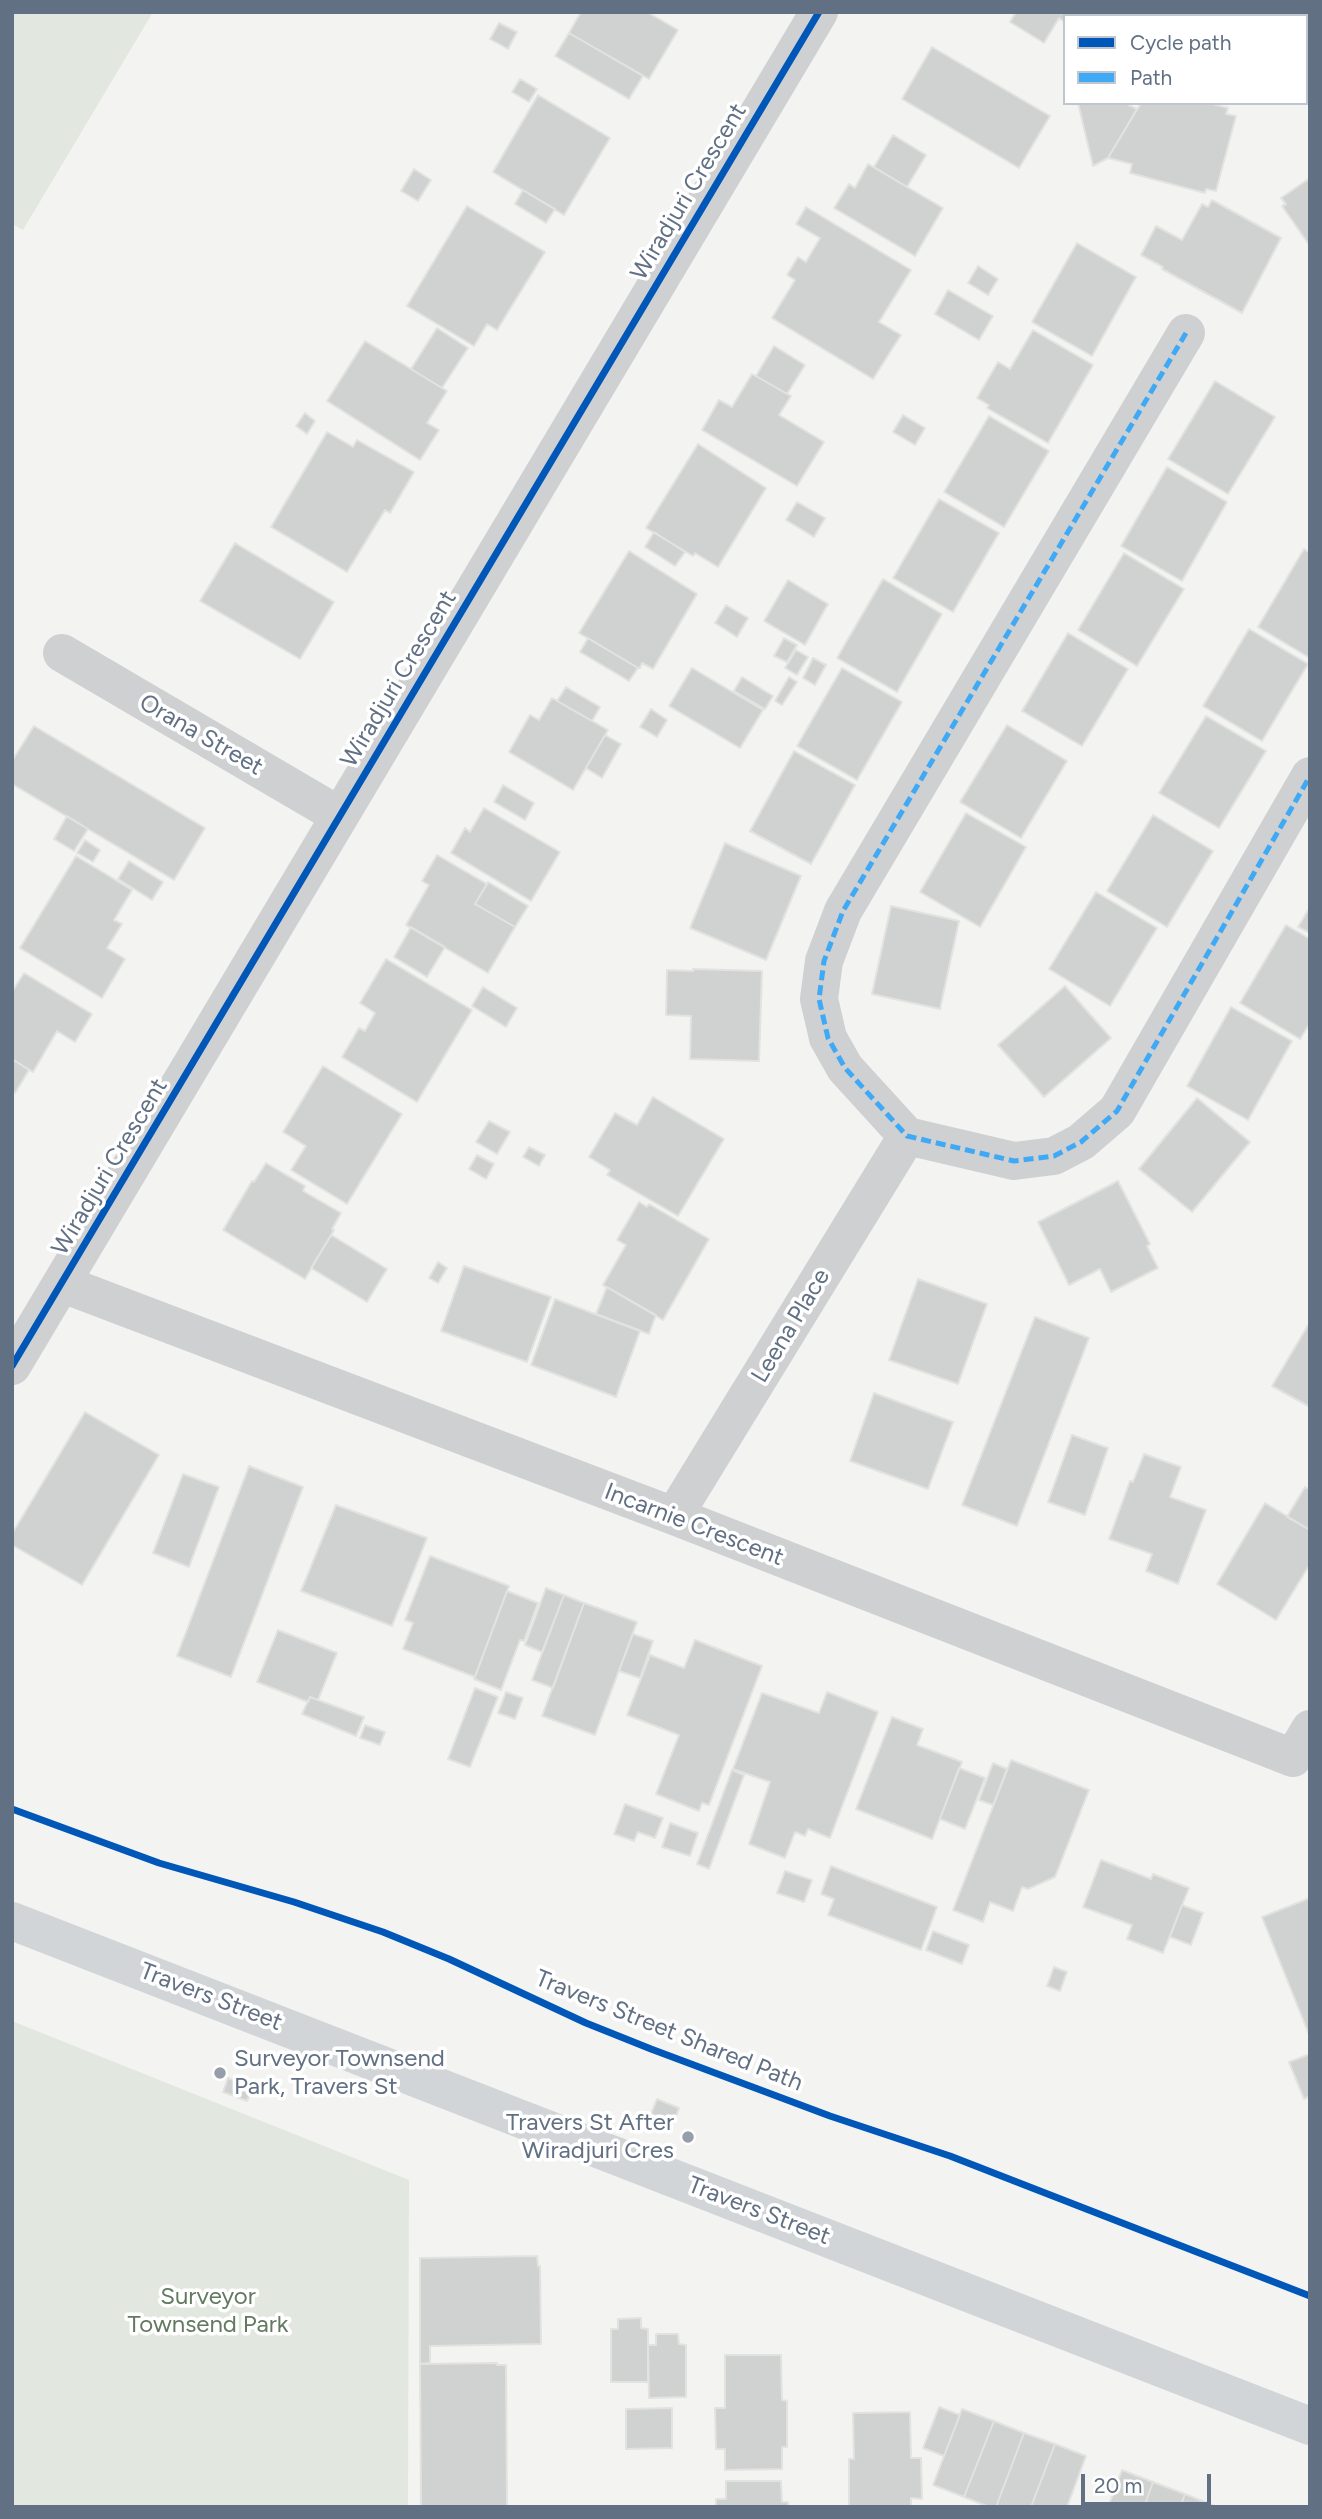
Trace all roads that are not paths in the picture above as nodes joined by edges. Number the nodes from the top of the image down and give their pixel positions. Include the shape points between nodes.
1 (819, 12) edge
2 (1186, 333) dead end
3 (62, 653) dead end
4 (1310, 775) edge
5 (340, 816) junction
6 (907, 1136) junction
7 (63, 1284) junction
8 (12, 1366) edge
9 (674, 1516) junction
10 (1310, 1729) edge
11 (12, 1921) edge
12 (1310, 2426) edge

1 - 5 street, Wiradjuri Crescent
2 - 6 street via 843,911 824,961 819,999 828,1038 845,1068
3 - 5 street, Orana Street
4 - 6 street via 1117,1111 1081,1142 1054,1156 1014,1161
5 - 7 street, Wiradjuri Crescent
6 - 9 street, Leena Place
7 - 8 street, Wiradjuri Crescent
7 - 9 street, Incarnie Crescent
9 - 10 street, Incarnie Crescent via 1293,1758
11 - 12 main road, Travers Street

